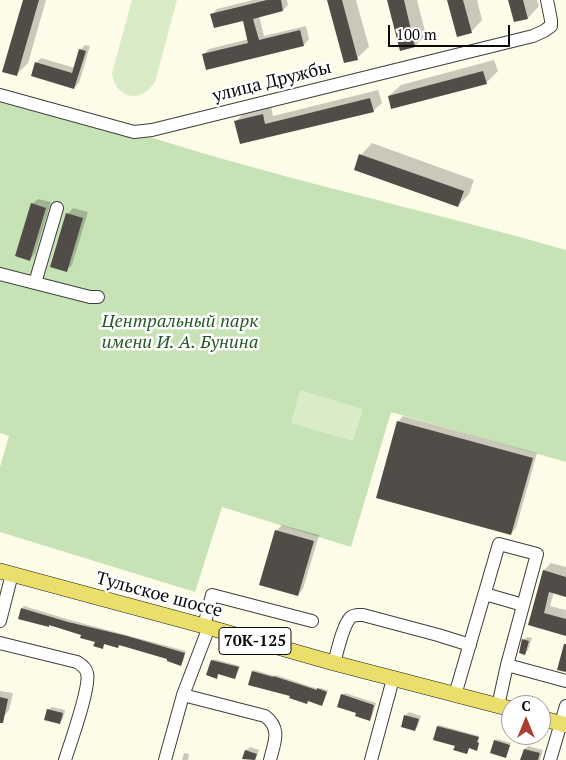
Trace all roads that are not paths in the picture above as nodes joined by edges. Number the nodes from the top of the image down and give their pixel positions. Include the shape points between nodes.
1 (546, 0) edge
2 (0, 95) edge
3 (57, 208) dead end
4 (0, 274) edge
5 (35, 283) junction
6 (98, 297) dead end
7 (6, 572) edge
8 (485, 594) junction
9 (524, 605) junction
10 (0, 621) edge
11 (312, 621) dead end
12 (206, 627) junction
13 (0, 644) edge
14 (470, 645) junction
15 (334, 664) junction
16 (507, 665) junction
17 (393, 679) junction
18 (566, 681) edge
19 (183, 695) junction
20 (455, 695) junction
21 (505, 695) edge
22 (566, 706) edge
23 (501, 707) edge
24 (551, 721) edge
25 (564, 724) edge
26 (65, 760) edge
27 (165, 760) edge
28 (270, 760) edge
29 (371, 760) edge
30 (550, 760) edge

1 - 2 street, улица Дружбы via 551,26 533,36 152,130 134,132
3 - 5 street
4 - 5 street
5 - 6 street
7 - 10 street
7 - 12 main road, Тульское шоссе / 70К-125
8 - 9 street
8 - 9 street via 499,544 537,554
8 - 14 street
9 - 16 street
11 - 12 street via 212,595
12 - 15 main road, Тульское шоссе / 70К-125
12 - 19 street
13 - 26 street via 77,662 87,672 87,687
14 - 15 street via 356,615 346,626
14 - 20 street
15 - 17 main road, Тульское шоссе / 70К-125
16 - 18 street
16 - 21 street
17 - 20 main road, Тульское шоссе / 70К-125
17 - 29 street
19 - 27 street
19 - 28 street via 266,716 276,732
20 - 23 main road, Тульское шоссе / 70К-125
22 - 25 street
24 - 25 main road
25 - 30 street

